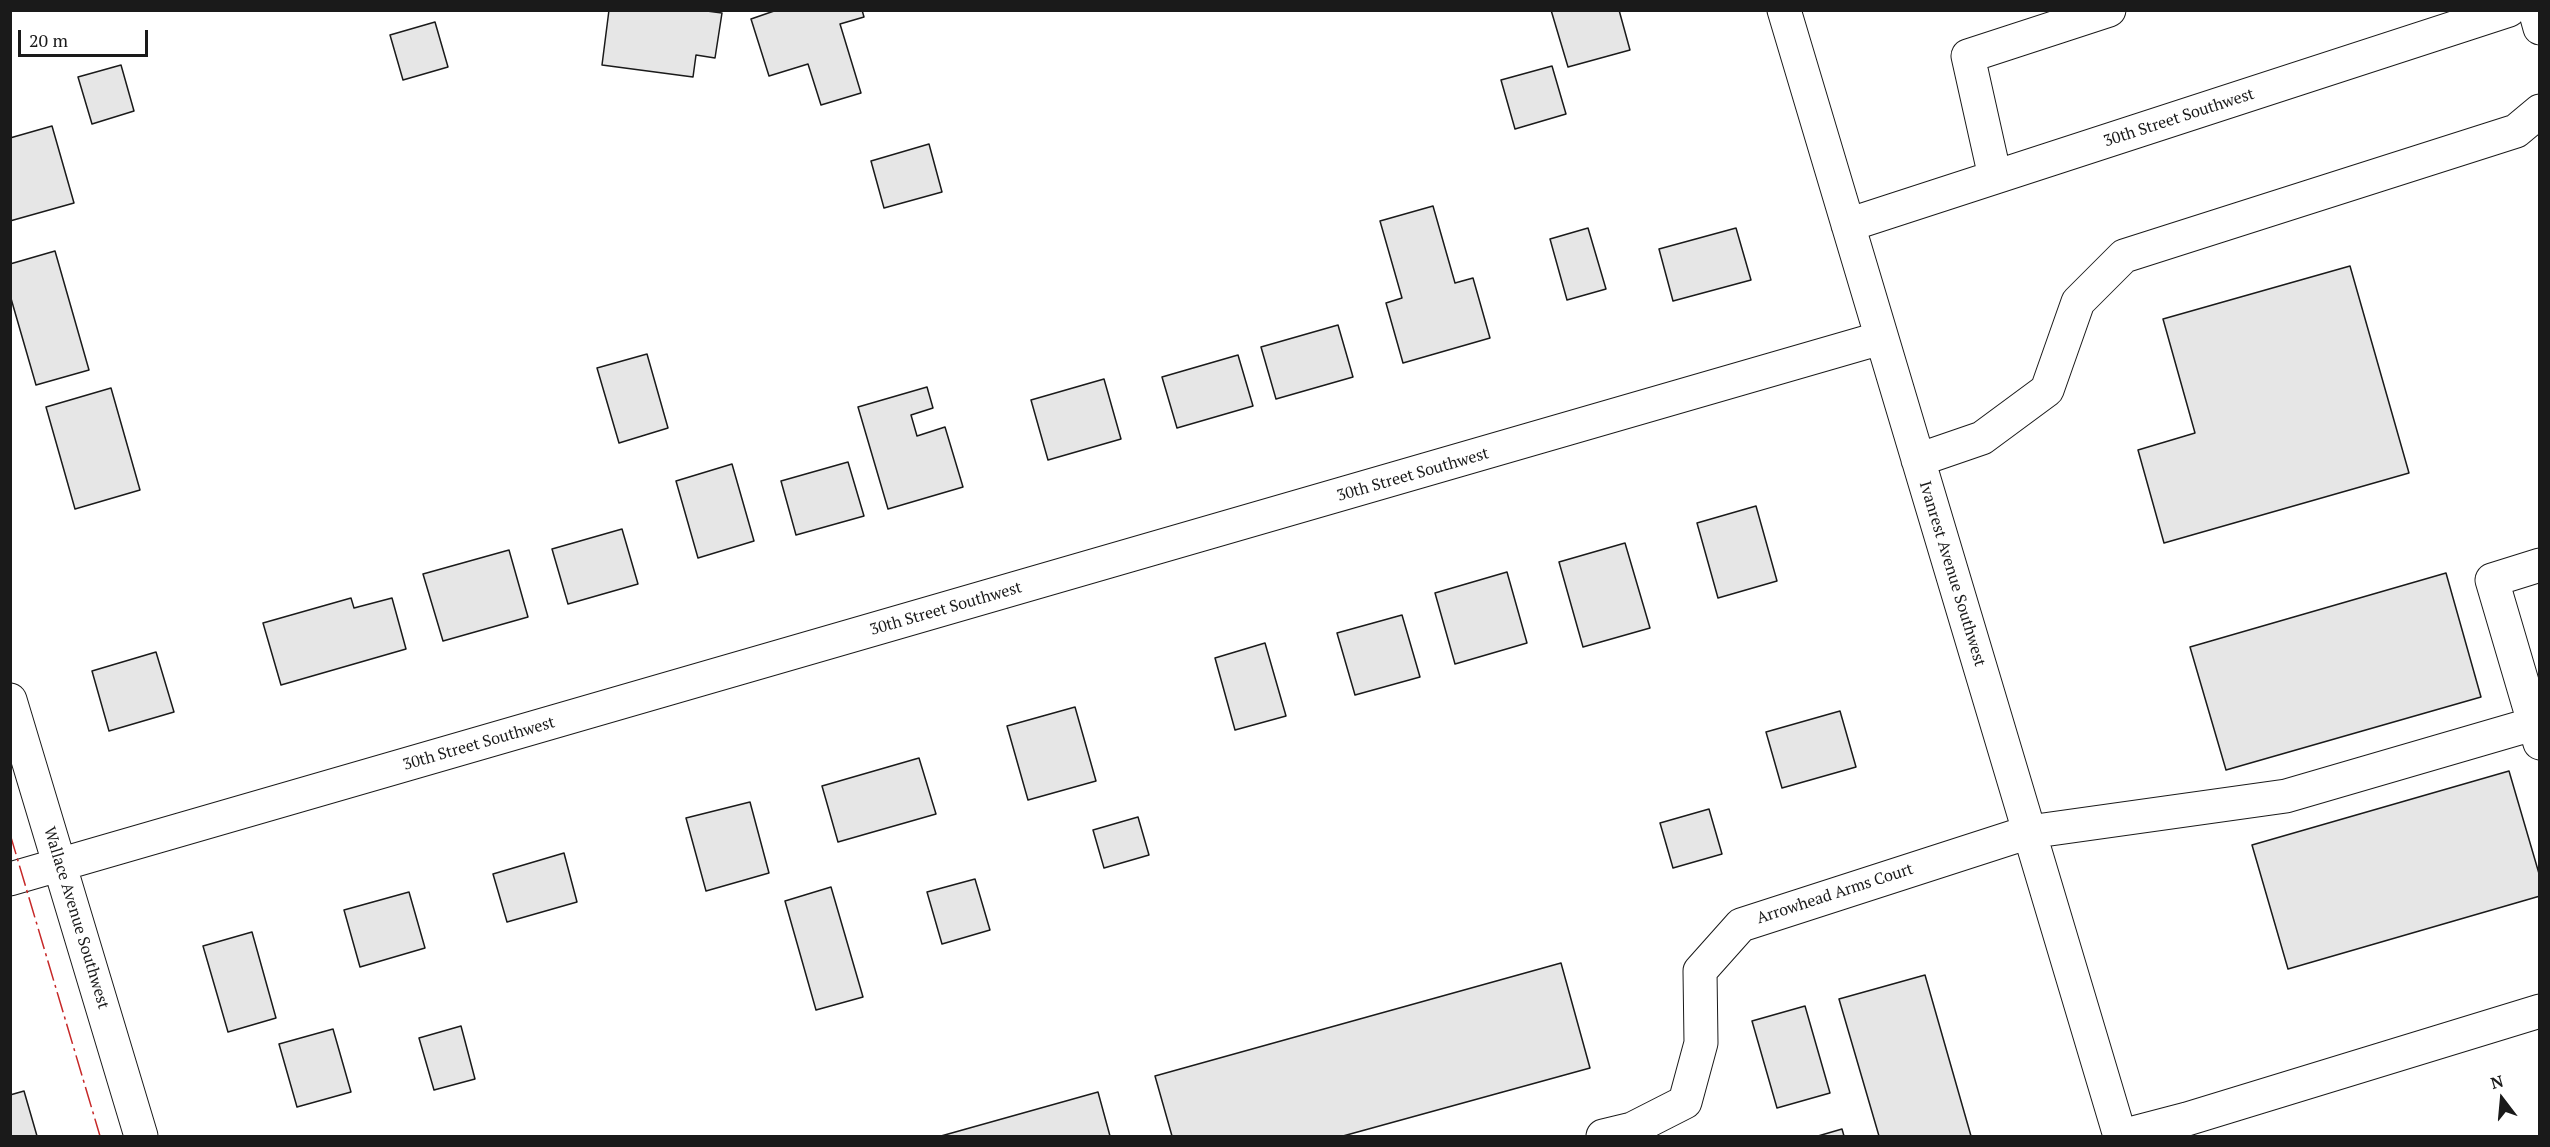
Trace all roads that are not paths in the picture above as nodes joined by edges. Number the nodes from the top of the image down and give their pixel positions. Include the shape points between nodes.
1 (1784, 10) edge
2 (2109, 10) edge
3 (2535, 10) edge
4 (2493, 13) edge
5 (2540, 28) edge
6 (2540, 111) edge
7 (1995, 177) junction
8 (1848, 225) junction
9 (1881, 338) junction
10 (1918, 460) junction
11 (2540, 566) edge
12 (10, 700) edge
13 (2538, 730) edge
14 (2029, 832) junction
15 (60, 865) junction
16 (10, 879) edge
17 (2540, 1011) edge
18 (141, 1137) edge
19 (1603, 1137) edge
20 (2121, 1137) edge

1 - 8 street, Ivanrest Avenue Southwest
2 - 7 street via 1968,56
3 - 5 street
4 - 7 street, 30th Street Southwest
6 - 10 street via 2516,131 2124,256 2079,302 2047,390 1982,438
7 - 8 street, 30th Street Southwest
8 - 9 street, Ivanrest Avenue Southwest
9 - 10 street, Ivanrest Avenue Southwest
9 - 15 street, 30th Street Southwest
10 - 14 street, Ivanrest Avenue Southwest
11 - 13 street via 2492,580
12 - 15 street, Wallace Avenue Southwest
13 - 14 street via 2286,796
14 - 19 street, Arrowhead Arms Court via 1741,925 1700,971 1701,1043 1685,1102 1632,1129
14 - 20 street, Ivanrest Avenue Southwest
15 - 16 street, 30th Street Southwest
15 - 18 street, Wallace Avenue Southwest
17 - 20 street

